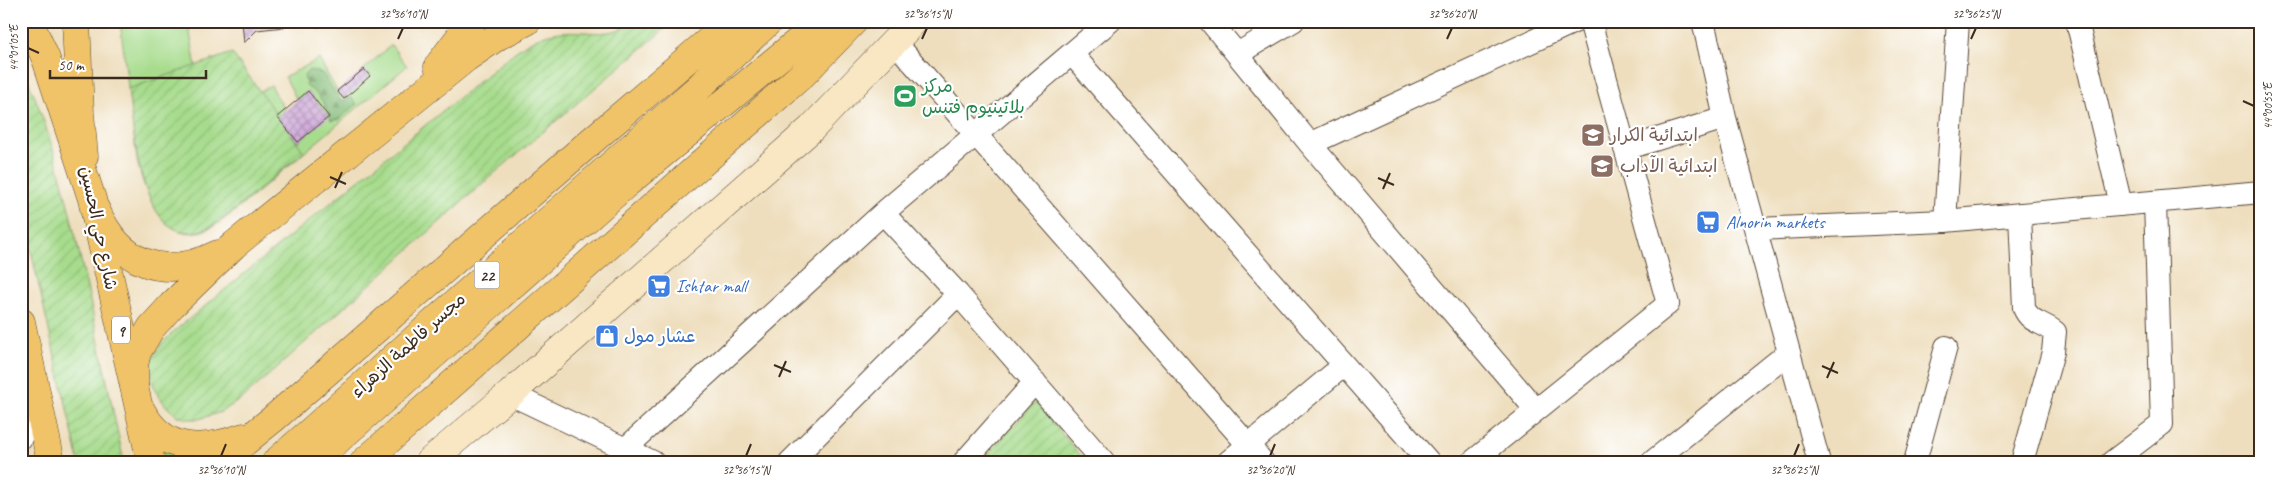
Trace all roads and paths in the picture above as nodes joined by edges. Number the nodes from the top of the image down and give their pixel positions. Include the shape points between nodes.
1 (29, 21) edge
2 (76, 21) edge
3 (472, 21) edge
4 (527, 21) edge
5 (732, 21) edge
6 (769, 21) edge
7 (823, 21) edge
8 (854, 21) edge
9 (914, 21) edge
10 (1110, 21) edge
11 (1210, 21) edge
12 (1293, 21) edge
13 (1576, 21) edge
14 (1590, 21) edge
15 (1703, 21) edge
16 (1958, 21) edge
17 (2076, 21) edge
18 (893, 40) junction
19 (1072, 54) junction
20 (1237, 54) junction
21 (397, 112) junction
22 (1725, 118) junction
23 (976, 134) junction
24 (1310, 144) junction
25 (1626, 149) junction
26 (2261, 192) edge
27 (92, 199) junction
28 (2155, 202) junction
29 (2121, 205) junction
30 (883, 213) junction
31 (2020, 214) junction
32 (1945, 221) junction
33 (1756, 228) junction
34 (234, 246) junction
35 (958, 294) junction
36 (21, 322) edge
37 (1946, 347) dead end
38 (1790, 352) junction
39 (1344, 365) junction
40 (1035, 382) junction
41 (134, 391) junction
42 (510, 394) junction
43 (1536, 410) junction
44 (273, 419) junction
45 (33, 434) edge
46 (1248, 444) junction
47 (622, 455) edge
48 (45, 462) edge
49 (51, 462) edge
50 (150, 462) edge
51 (220, 462) edge
52 (246, 462) edge
53 (276, 462) edge
54 (314, 462) edge
55 (364, 462) edge
56 (429, 462) edge
57 (653, 462) edge
58 (790, 462) edge
59 (964, 462) edge
60 (1104, 462) edge
61 (1228, 462) edge
62 (1263, 462) edge
63 (1429, 462) edge
64 (1472, 462) edge
65 (1652, 462) edge
66 (1820, 462) edge
67 (1915, 462) edge
68 (2022, 462) edge
69 (2112, 462) edge

1 - 27 main road, 9 via 46,59
2 - 27 main road, شارع حي الحسين via 80,113
3 - 21 main road
4 - 21 main road via 466,58
5 - 44 main road
6 - 53 main road, مجسر فاطمة الزهراء / 22 via 697,89
7 - 54 main road, مجسر فاطمة الزهراء / 22 via 619,190
8 - 55 main road via 803,74
9 - 18 main road
10 - 19 street
11 - 20 street
12 - 20 street
13 - 24 street
14 - 25 street
15 - 22 street
16 - 32 street
17 - 29 street
18 - 23 street
18 - 42 main road via 811,129
19 - 23 street
19 - 39 street
20 - 24 street
21 - 34 main road
22 - 25 street
22 - 33 street
23 - 30 street
23 - 46 street
24 - 43 street
25 - 43 street via 1668,304
26 - 28 street
27 - 34 main road via 110,235 138,260 180,268 194,265
27 - 41 main road, شارع حي الحسين / 9
28 - 29 street
28 - 69 street via 2162,424
29 - 31 street
30 - 35 street
30 - 47 street
31 - 32 street
31 - 68 street via 2024,308 2033,322 2047,326 2056,337
32 - 33 street
33 - 38 street
34 - 41 main road via 151,328 137,352
35 - 40 street
35 - 58 street
36 - 45 main road via 30,366
37 - 67 street
38 - 65 street
38 - 66 street
39 - 46 street
39 - 63 street
40 - 59 street
40 - 60 street
41 - 44 main road via 148,423 164,437 183,446 214,446 229,442 254,432
41 - 50 main road, شارع حي الحسين / 9
42 - 47 street
42 - 56 main road
43 - 64 street
44 - 51 main road
44 - 52 main road via 254,441
45 - 48 main road
45 - 49 main road
46 - 61 street
46 - 62 street
47 - 57 street

